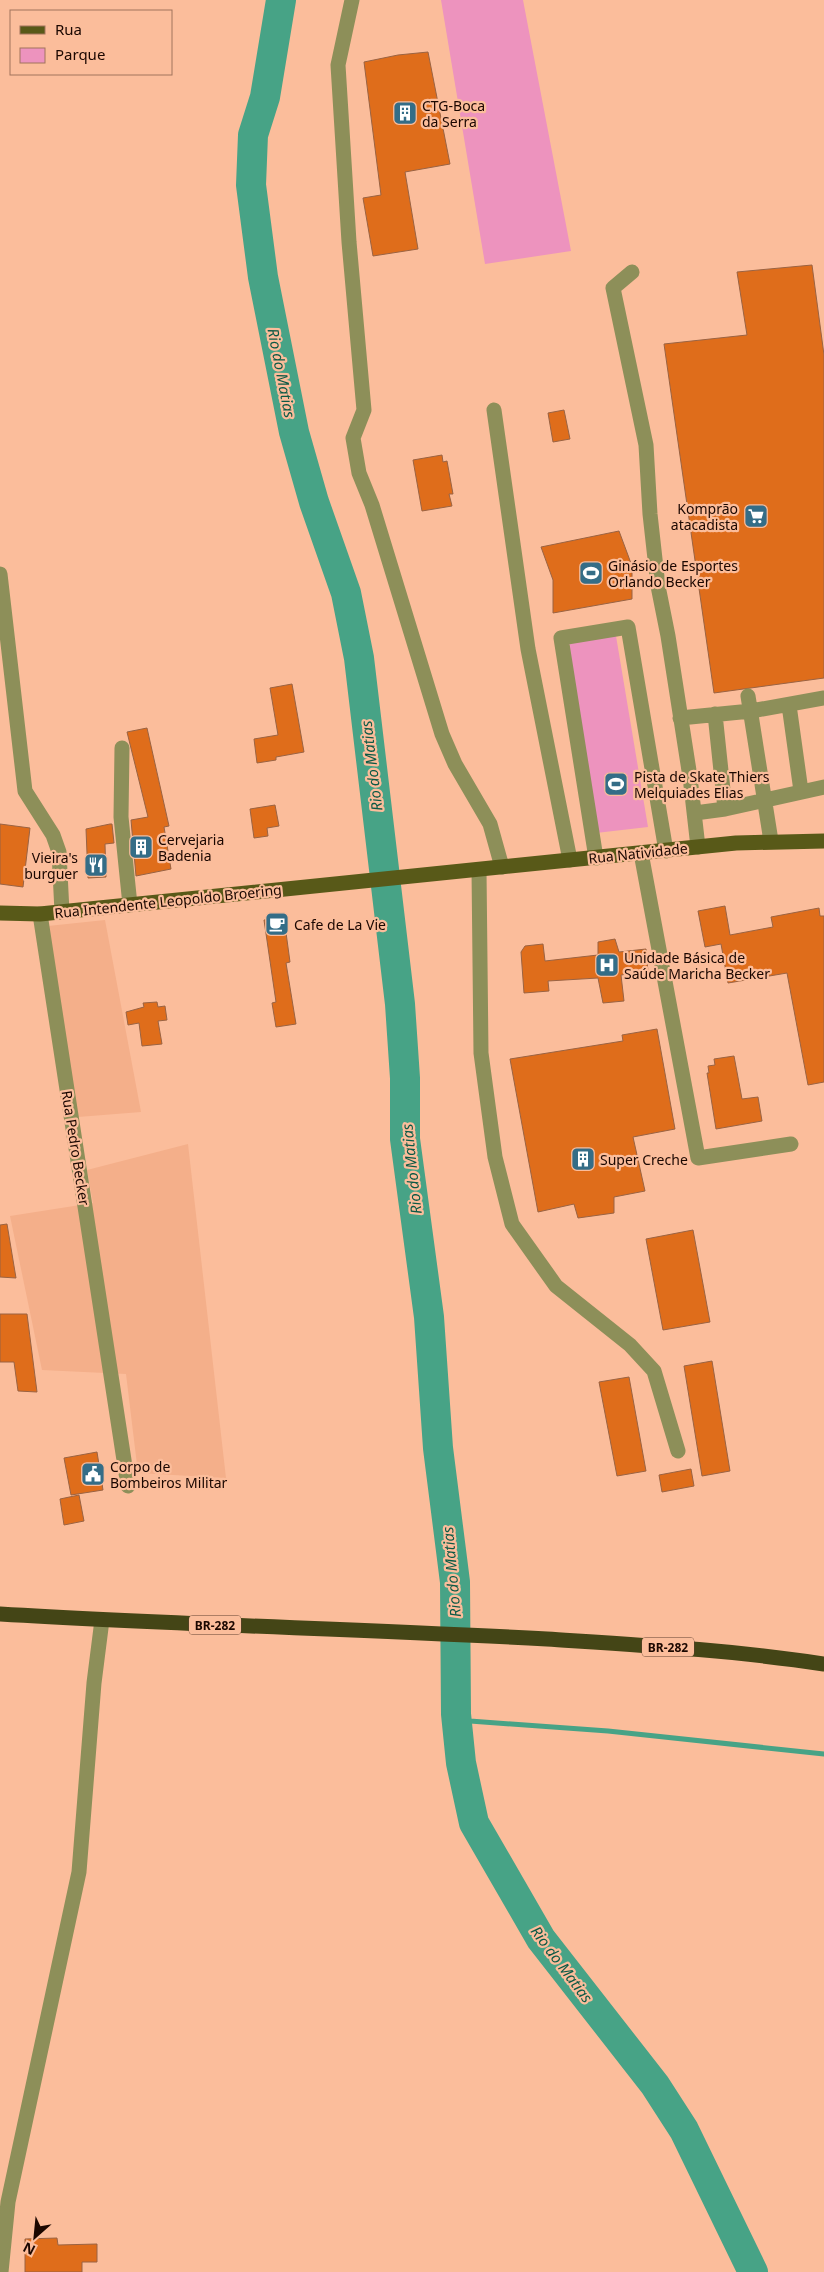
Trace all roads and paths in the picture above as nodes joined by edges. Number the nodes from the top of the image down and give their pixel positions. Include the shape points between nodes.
1 (352, 0) edge
2 (632, 272) dead end
3 (494, 410) dead end
4 (0, 574) edge
5 (824, 698) edge
6 (749, 703) junction
7 (789, 705) junction
8 (715, 714) junction
9 (680, 718) junction
10 (122, 748) dead end
11 (824, 787) edge
12 (800, 791) junction
13 (764, 800) junction
14 (725, 809) junction
15 (695, 813) junction
16 (771, 841) junction
17 (824, 841) edge
18 (698, 847) junction
19 (666, 851) junction
20 (641, 853) junction
21 (596, 858) junction
22 (570, 860) junction
23 (502, 867) junction
24 (480, 870) junction
25 (452, 872) joint
26 (130, 905) junction
27 (0, 912) edge
28 (62, 912) junction
29 (40, 914) junction
30 (791, 1144) dead end
31 (678, 1451) dead end
32 (128, 1486) dead end
33 (0, 1614) edge
34 (102, 1620) junction
35 (824, 1664) edge
36 (1, 2272) edge

1 - 23 street via 338,65 364,410 353,438 359,473 372,505 442,734 455,764 490,824
2 - 9 street via 613,288 646,445 658,586
3 - 22 street via 528,649
4 - 28 street via 25,791 59,852
5 - 7 street
6 - 7 street
6 - 8 street
6 - 13 street
7 - 12 street
8 - 9 street
8 - 14 street
9 - 15 street
10 - 26 street via 121,817
11 - 12 street
12 - 13 street
13 - 14 street
13 - 16 street
14 - 15 street
15 - 18 street
16 - 17 main road, Rua Natividade
16 - 18 main road, Rua Natividade
18 - 19 main road, Rua Natividade
19 - 20 main road, Rua Natividade
19 - 21 street via 628,627 561,638
20 - 21 main road, Rua Natividade
20 - 30 street via 698,1158
21 - 22 main road, Rua Natividade
22 - 23 main road, Rua Natividade
23 - 24 main road, Rua Natividade
24 - 25 main road, Rua Natividade
24 - 31 street via 481,1053 494,1158 512,1224 556,1286 630,1345 654,1371
25 - 26 main road, Rua Intendente Leopoldo Broering
26 - 28 main road, Rua Intendente Leopoldo Broering
27 - 29 main road, Rua Intendente Leopoldo Broering
28 - 29 main road, Rua Intendente Leopoldo Broering
29 - 32 street, Rua Pedro Becker
33 - 34 highway, BR-282
34 - 35 highway, BR-282 via 422,1632 711,1649
34 - 36 street via 79,1872 8,2202

